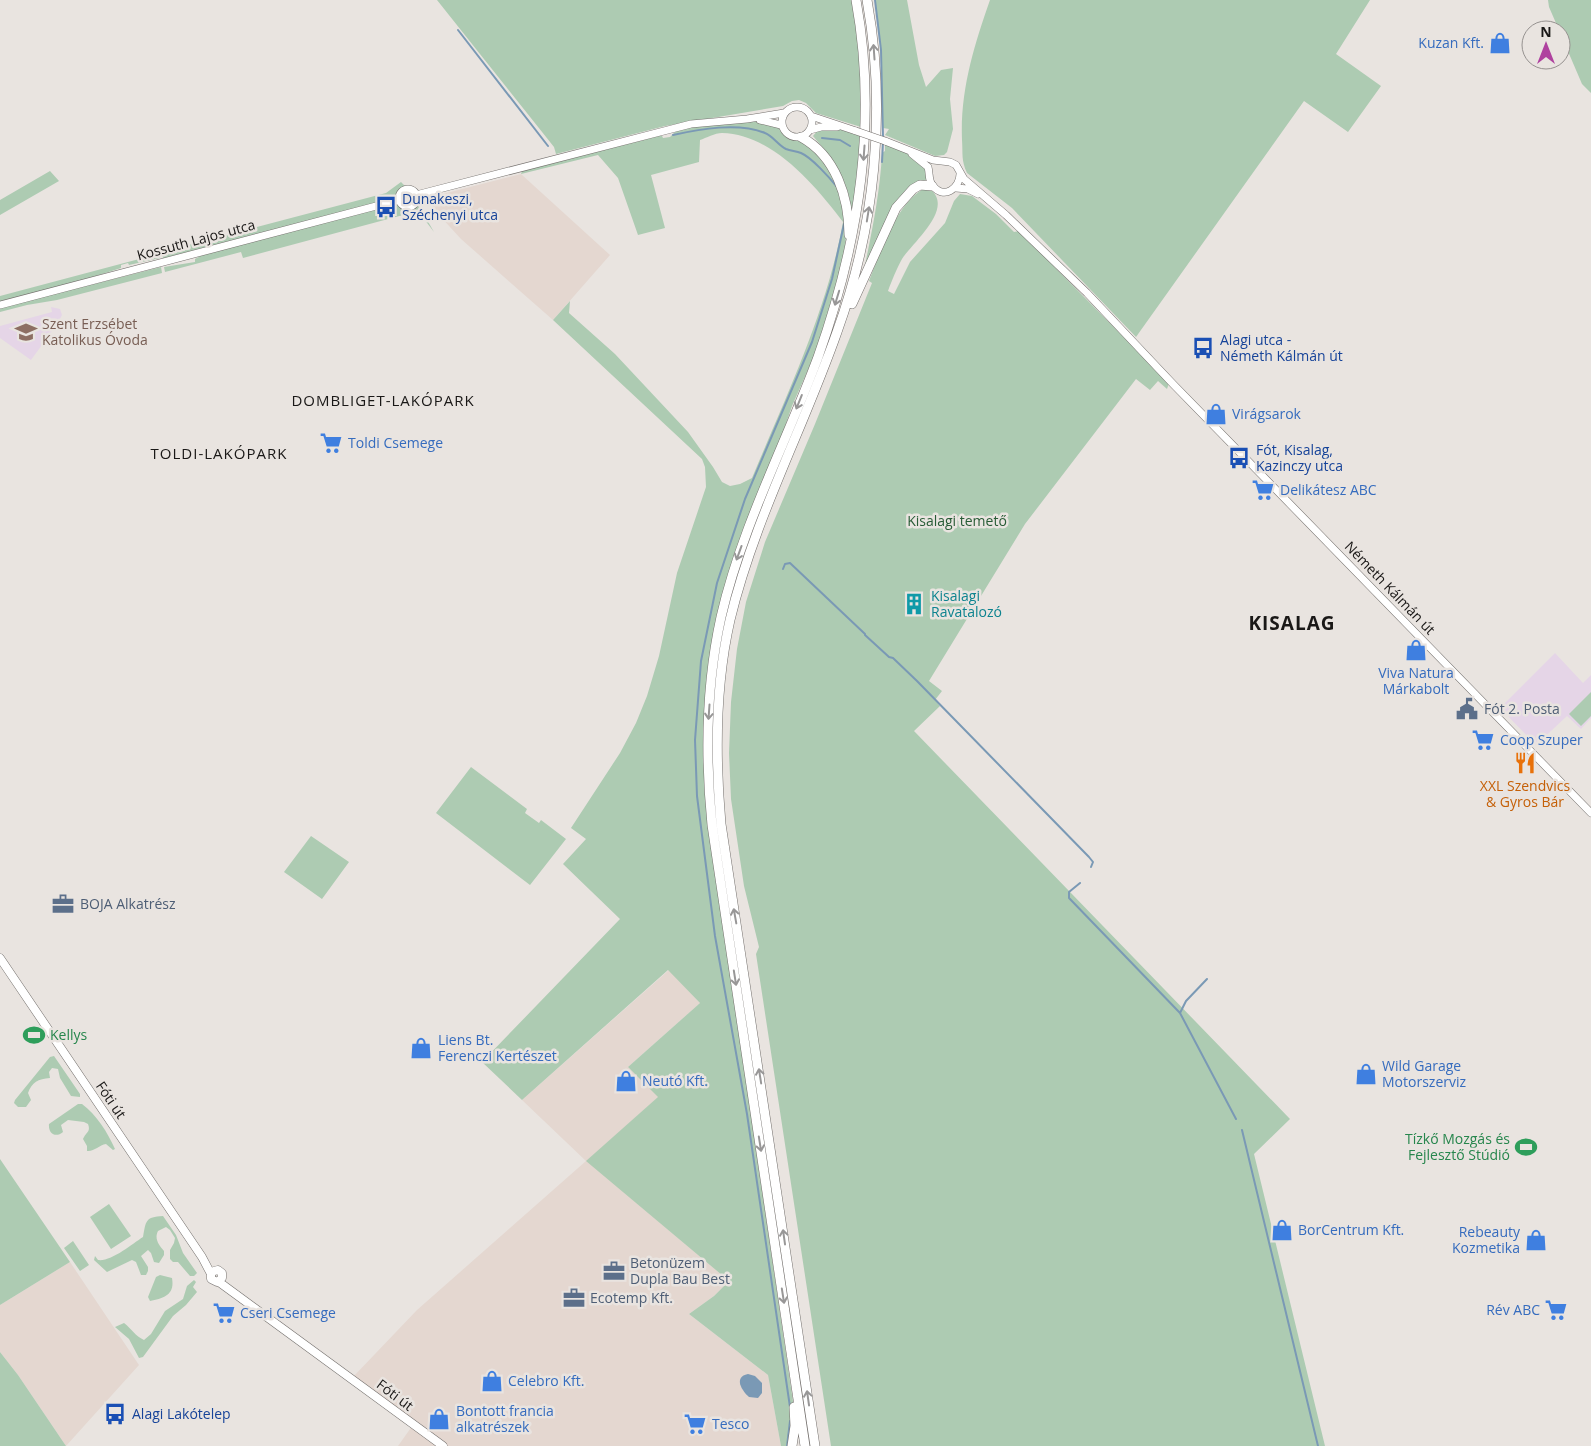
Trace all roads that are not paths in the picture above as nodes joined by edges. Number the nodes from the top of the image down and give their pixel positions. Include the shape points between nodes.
1 (856, 0) edge
2 (867, 0) edge
3 (784, 113) junction
4 (810, 116) junction
5 (748, 119) junction
6 (782, 125) junction
7 (842, 127) junction
8 (810, 130) junction
9 (801, 137) junction
10 (903, 148) junction
11 (940, 162) junction
12 (930, 173) junction
13 (960, 174) junction
14 (932, 186) junction
15 (956, 188) junction
16 (416, 195) junction
17 (399, 200) junction
18 (991, 202) junction
19 (850, 251) junction
20 (0, 305) edge
21 (837, 333) junction
22 (1591, 813) edge
23 (0, 958) edge
24 (793, 1360) junction
25 (443, 1446) edge
26 (792, 1446) edge
27 (805, 1446) edge
28 (815, 1446) edge

1 -> 19 highway via 863,49 866,115 862,180
21 -> 2 highway via 860,254 874,172 876,81
3 - 4 street via 798,107
3 - 5 street
3 - 6 street
4 - 7 street
4 - 8 street
5 - 6 street
5 - 16 street via 691,124
6 - 9 street via 786,134
7 - 8 street
7 - 10 street, bridge
8 - 9 street
9 - 19 highway via 820,152 842,187 849,216
10 - 11 street
10 - 12 street via 924,164
11 - 12 street
11 - 13 street via 950,162
12 - 14 street
13 - 15 street
13 - 18 street
14 - 15 street via 945,192
14 - 21 highway via 920,185 896,208
15 - 18 street via 968,189
16 - 17 street via 412,190 404,190
16 - 17 street via 417,200 410,206
17 - 20 street, Kossuth Lajos utca
18 - 22 street, Németh Kálmán út via 1087,293
19 -> 24 highway via 817,357 738,557 721,617 712,666 708,718 707,772 712,825
28 -> 21 highway via 724,842 718,793 718,717 730,620 748,559
23 - 25 main road, Fóti út via 214,1272 213,1281 221,1280
24 - 26 highway via 795,1426
24 - 27 highway

